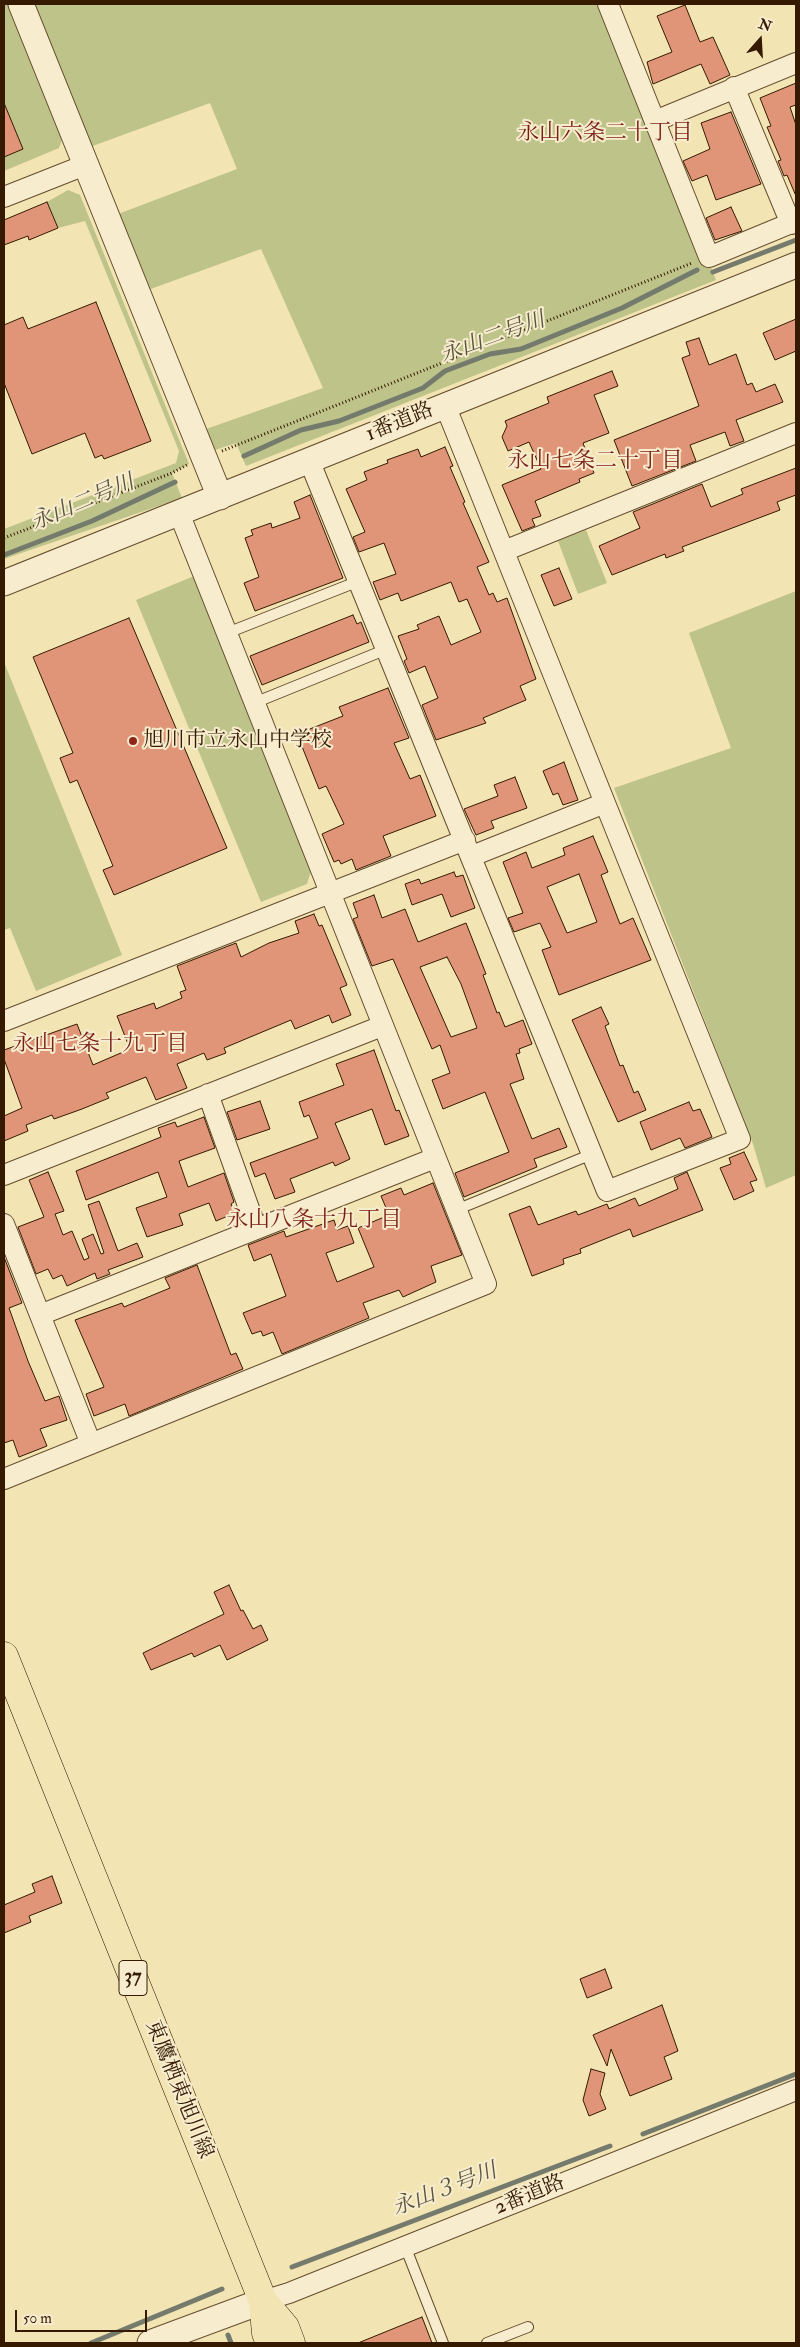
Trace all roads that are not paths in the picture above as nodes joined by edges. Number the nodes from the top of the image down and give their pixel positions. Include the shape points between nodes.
1 (21, 4) edge
2 (608, 4) edge
3 (796, 63) edge
4 (734, 87) junction
5 (655, 121) junction
6 (85, 165) junction
7 (4, 197) edge
8 (794, 222) edge
9 (795, 271) edge
10 (445, 405) junction
11 (796, 434) edge
12 (309, 460) junction
13 (220, 497) junction
14 (179, 513) junction
15 (504, 551) junction
16 (359, 581) junction
17 (4, 583) edge
18 (227, 633) junction
19 (387, 649) junction
20 (254, 703) junction
21 (605, 803) junction
22 (468, 848) junction
23 (329, 892) junction
24 (4, 1021) edge
25 (382, 1026) junction
26 (208, 1094) junction
27 (592, 1154) junction
28 (435, 1158) junction
29 (4, 1175) edge
30 (456, 1210) junction
31 (4, 1224) edge
32 (256, 1228) junction
33 (40, 1315) junction
34 (91, 1444) junction
35 (4, 1479) edge
36 (4, 1656) edge
37 (796, 2090) edge
38 (405, 2246) junction
39 (263, 2300) junction
40 (528, 2328) dead end
41 (150, 2343) edge
42 (270, 2343) edge
43 (291, 2343) edge
44 (443, 2343) edge
45 (487, 2343) edge

1 - 6 street
2 - 5 street
3 - 4 street
4 - 5 street
4 - 8 street
5 - 8 street via 709,257
6 - 7 street
6 - 13 street via 195,457
9 - 10 street, 1番道路
10 - 12 street, 1番道路
10 - 15 street
11 - 15 street
12 - 13 street, 1番道路
12 - 16 street
13 - 14 street, 1番道路
14 - 17 street, 1番道路
14 - 18 street
15 - 21 street
16 - 18 lane
16 - 19 street
18 - 20 street
19 - 20 lane
19 - 22 street
20 - 23 street
21 - 22 street
21 - 27 street via 740,1139 607,1191
22 - 23 street
22 - 27 street
23 - 24 street
23 - 25 street
25 - 26 street
25 - 28 street
26 - 29 street
26 - 32 street
27 - 30 lane
28 - 30 street
28 - 32 street
30 - 34 street via 486,1284
31 - 33 street
32 - 33 street
33 - 34 street
34 - 35 street
36 - 39 main road, 東鷹栖東旭川線 / 37
37 - 38 street, 2番道路
38 - 39 street, 2番道路
38 - 44 lane
39 - 41 street
39 - 42 main road, 東鷹栖東旭川線 / 37
39 - 43 main road, 東鷹栖東旭川線 / 37 via 285,2327
40 - 45 lane

